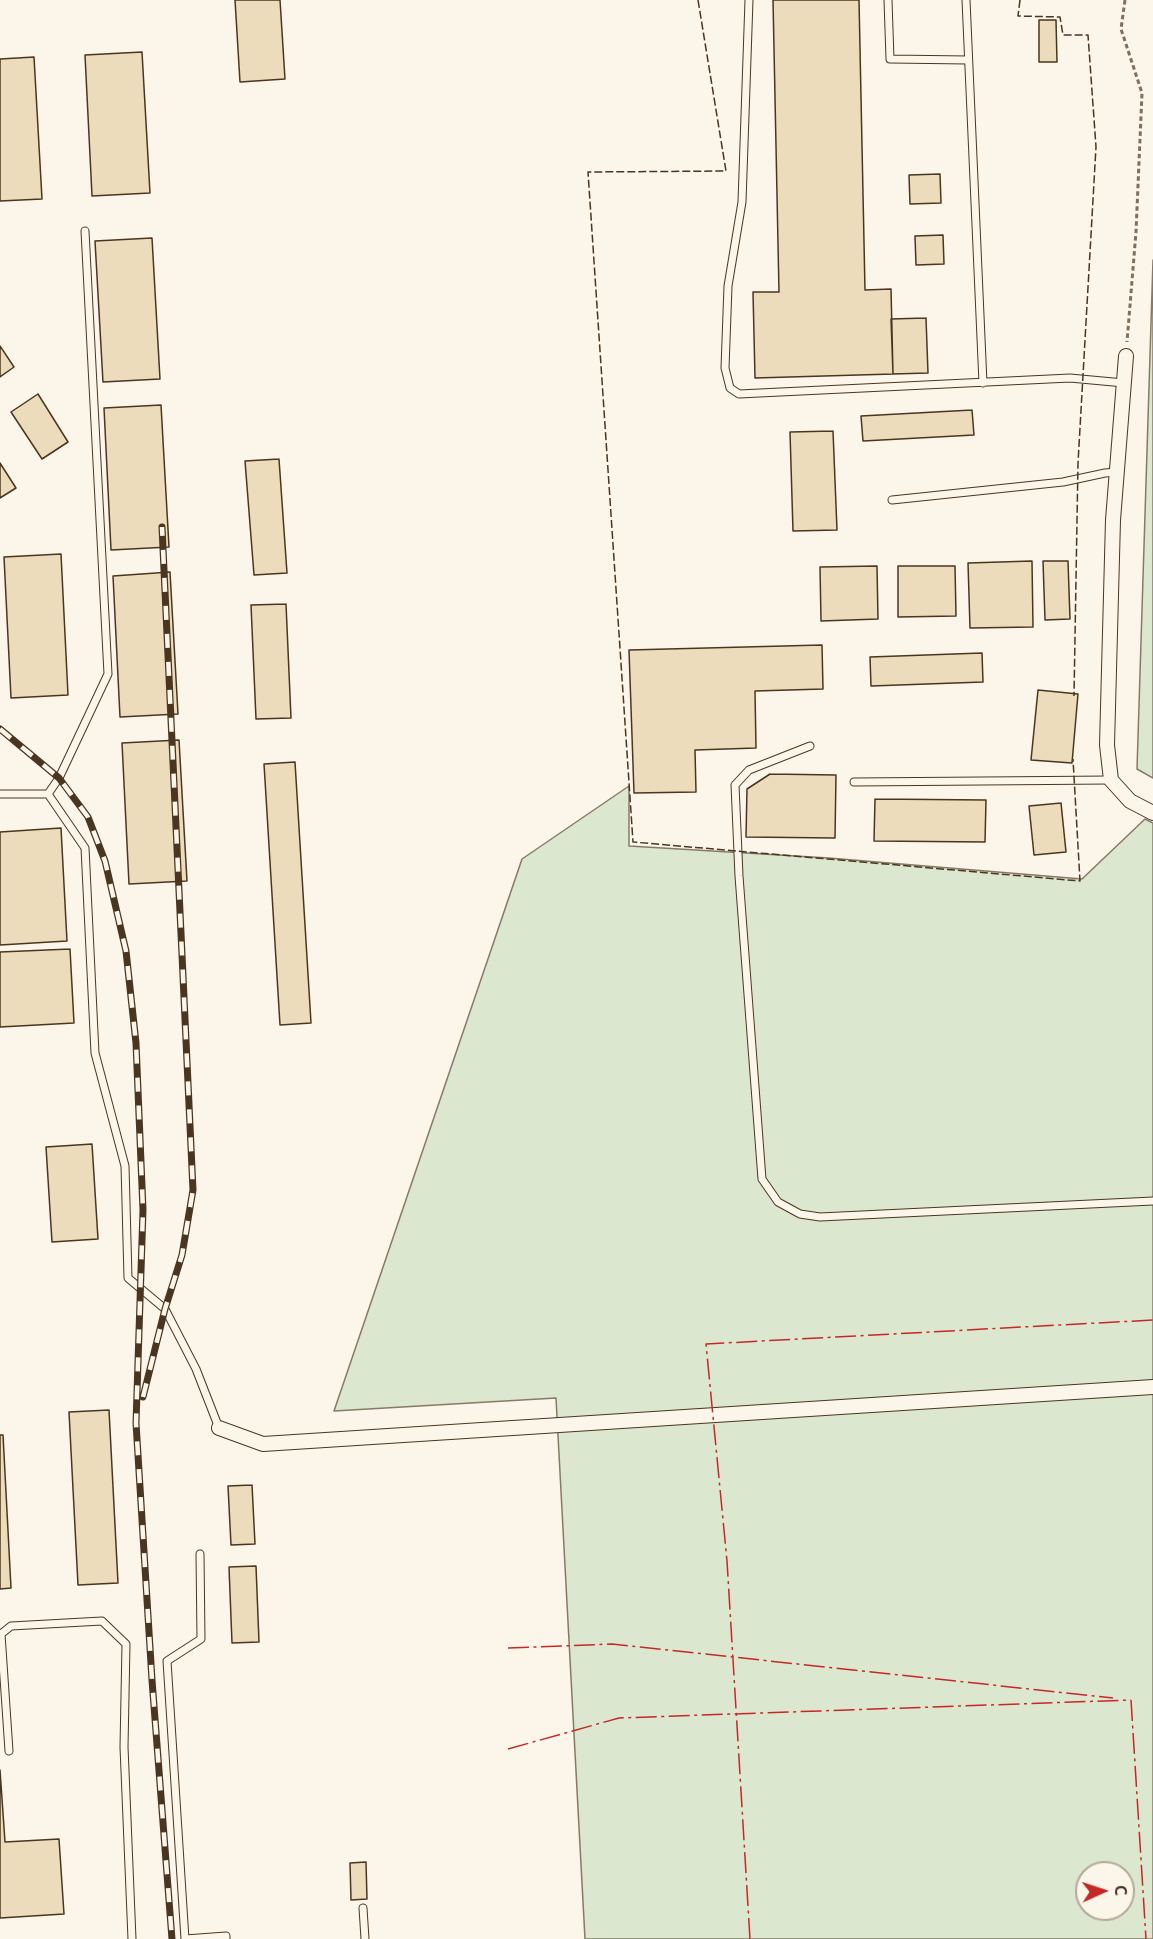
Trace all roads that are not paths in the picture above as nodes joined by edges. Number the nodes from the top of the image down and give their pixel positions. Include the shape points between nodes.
1 (749, 0) edge
2 (888, 0) edge
3 (966, 0) edge
4 (968, 60) junction
5 (85, 231) dead end
6 (1126, 356) road end
7 (983, 383) junction
8 (1124, 384) junction
9 (1117, 472) junction
10 (892, 500) dead end
11 (810, 746) dead end
12 (1111, 780) junction
13 (854, 782) dead end
14 (0, 794) edge
15 (48, 794) junction
16 (1153, 813) edge
17 (1153, 1201) edge
18 (1153, 1387) edge
19 (219, 1428) joint
20 (200, 1554) dead end
21 (9, 1751) dead end
22 (363, 1908) dead end
23 (132, 1939) edge
24 (184, 1939) edge
25 (226, 1939) edge
26 (365, 1939) edge

1 - 7 lane via 742,202 728,286 725,368 730,388 739,394
2 - 4 lane via 890,59
3 - 4 lane
4 - 7 lane
5 - 15 lane via 108,674
6 - 8 street
7 - 8 lane via 1070,378
8 - 9 street
9 - 10 lane via 1063,482
9 - 12 street via 1107,745
11 - 17 lane via 749,770 735,785 762,1179 778,1202 800,1214 820,1217
12 - 13 lane
12 - 16 street via 1130,801
14 - 15 lane
15 - 19 lane via 85,848 95,1053 125,1166 128,1278 165,1309 196,1369
18 - 19 street via 263,1444
20 - 24 lane via 201,1639 167,1660
21 - 23 lane via 1,1634 11,1626 102,1621 126,1644 124,1747
22 - 26 lane
24 - 25 lane

